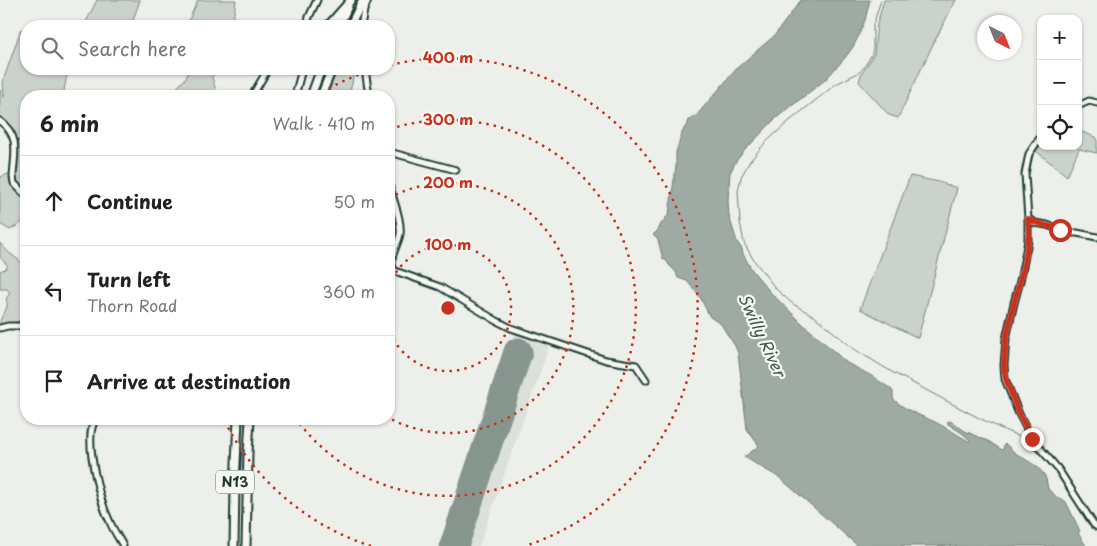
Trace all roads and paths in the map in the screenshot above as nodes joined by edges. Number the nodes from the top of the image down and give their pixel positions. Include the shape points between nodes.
1 (317, 0) edge
2 (351, 0) edge
3 (363, 0) edge
4 (368, 0) edge
5 (309, 20) edge
6 (333, 20) edge
7 (342, 20) edge
8 (353, 20) edge
9 (362, 20) edge
10 (264, 75) edge
11 (300, 75) edge
12 (319, 75) edge
13 (330, 75) edge
14 (365, 75) edge
15 (256, 90) edge
16 (297, 90) edge
17 (313, 90) edge
18 (323, 90) edge
19 (369, 90) edge
20 (1097, 103) edge
21 (1080, 105) edge
22 (0, 121) edge
23 (1037, 142) edge
24 (395, 154) edge
25 (456, 170) dead end
26 (20, 189) edge
27 (395, 206) edge
28 (1028, 219) junction
29 (1097, 237) edge
30 (395, 250) edge
31 (395, 272) edge
32 (20, 326) edge
33 (0, 328) edge
34 (646, 380) dead end
35 (93, 425) edge
36 (238, 425) edge
37 (250, 425) edge
38 (1097, 527) edge
39 (123, 546) edge
40 (234, 546) edge
41 (246, 546) edge

1 - 5 street
2 - 6 highway
2 - 7 highway
3 - 8 highway
4 - 9 street
10 - 15 street
11 - 16 street
12 - 17 highway
13 - 18 highway
14 - 19 street
20 - 21 street via 1089,101
22 - 26 street via 14,141 13,177
23 - 28 street via 1029,154 1025,174
24 - 25 street
27 - 30 street via 400,226
28 - 29 street via 1069,233
28 - 38 street via 1027,249 1006,339 1006,379 1032,439 1058,469
31 - 34 street via 440,287 510,328 606,360 636,365
32 - 33 street
35 - 39 street via 91,441 97,482 110,524
36 - 40 highway, N13
37 - 41 highway, N13

